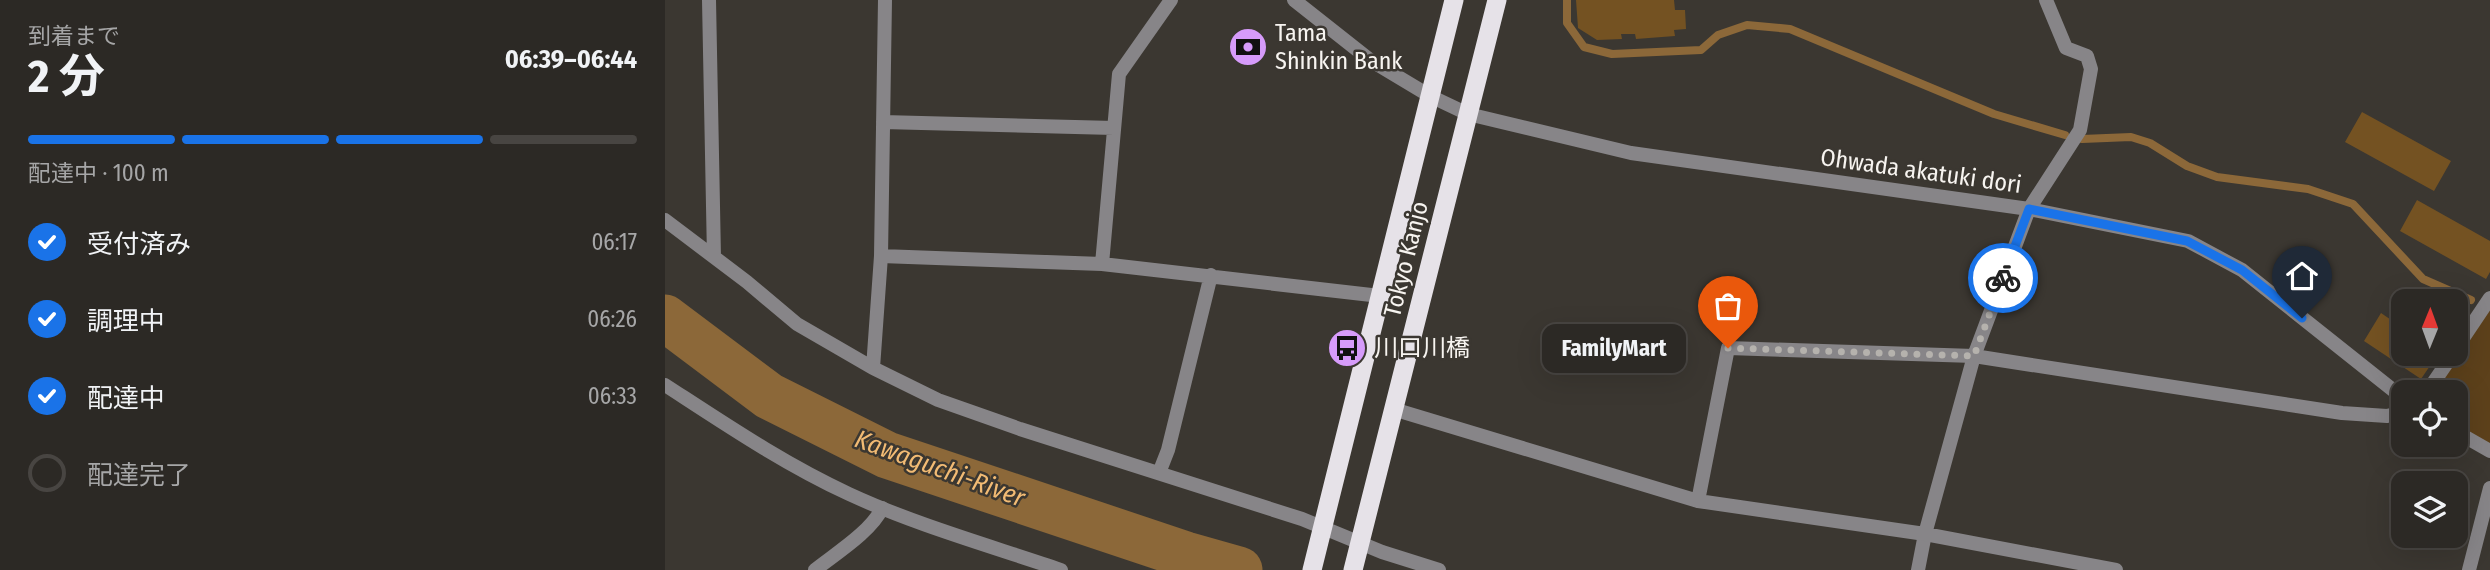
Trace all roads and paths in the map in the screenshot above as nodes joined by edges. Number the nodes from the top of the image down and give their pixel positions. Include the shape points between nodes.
1 (709, 0) edge
2 (885, 0) edge
3 (1171, 0) edge
4 (1294, 0) edge
5 (1454, 0) edge
6 (1497, 0) edge
7 (2046, 0) edge
8 (1430, 96) junction
9 (1468, 114) junction
10 (883, 122) junction
11 (1114, 128) junction
12 (2029, 209) junction
13 (665, 220) edge
14 (881, 256) junction
15 (714, 257) junction
16 (1102, 264) junction
17 (1212, 275) junction
18 (1380, 296) junction
19 (2490, 298) edge
20 (2468, 331) edge
21 (1974, 356) junction
22 (873, 368) junction
23 (665, 385) edge
24 (2391, 388) edge
25 (1393, 409) junction
26 (2391, 415) edge
27 (2468, 438) edge
28 (2490, 451) edge
29 (1159, 473) junction
30 (2490, 488) edge
31 (1698, 501) junction
32 (882, 508) junction
33 (1321, 534) junction
34 (1925, 534) junction
35 (1357, 555) edge
36 (815, 570) edge
37 (1061, 570) edge
38 (1312, 570) edge
39 (1439, 570) edge
40 (1918, 570) edge
41 (2116, 570) edge
42 (2469, 570) edge

1 - 15 street
2 - 10 street
3 - 11 street via 1119,74
4 - 8 street, Ohwada akatuki dori via 1370,60
5 - 8 highway, Tokyo Kanjo
6 - 9 highway, Tokyo Kanjo
7 - 12 street via 2066,48 2087,56 2091,69 2080,130
8 - 9 street, Ohwada akatuki dori
8 - 18 highway, Tokyo Kanjo
9 - 12 street, Ohwada akatuki dori via 1630,153
9 - 25 highway, Tokyo Kanjo
10 - 11 street
10 - 14 street
11 - 16 street
12 - 21 street
12 - 24 street, Ohwada akatuki dori via 2187,241 2242,270
13 - 15 street
14 - 16 street
14 - 22 street
15 - 22 street via 797,324
16 - 17 street
17 - 18 street
17 - 29 street
18 - 33 highway, Tokyo Kanjo
19 - 20 street
21 - 26 street via 2342,413
21 - 31 street via 1728,348
21 - 34 street
22 - 29 street via 938,400
23 - 32 street via 783,460
25 - 31 street
25 - 35 highway, Tokyo Kanjo
27 - 28 street
29 - 33 street
30 - 42 street
31 - 34 street
32 - 36 street via 867,528
32 - 37 street
33 - 35 street
33 - 38 highway, Tokyo Kanjo
34 - 40 street
34 - 41 street
35 - 39 street via 1382,552

